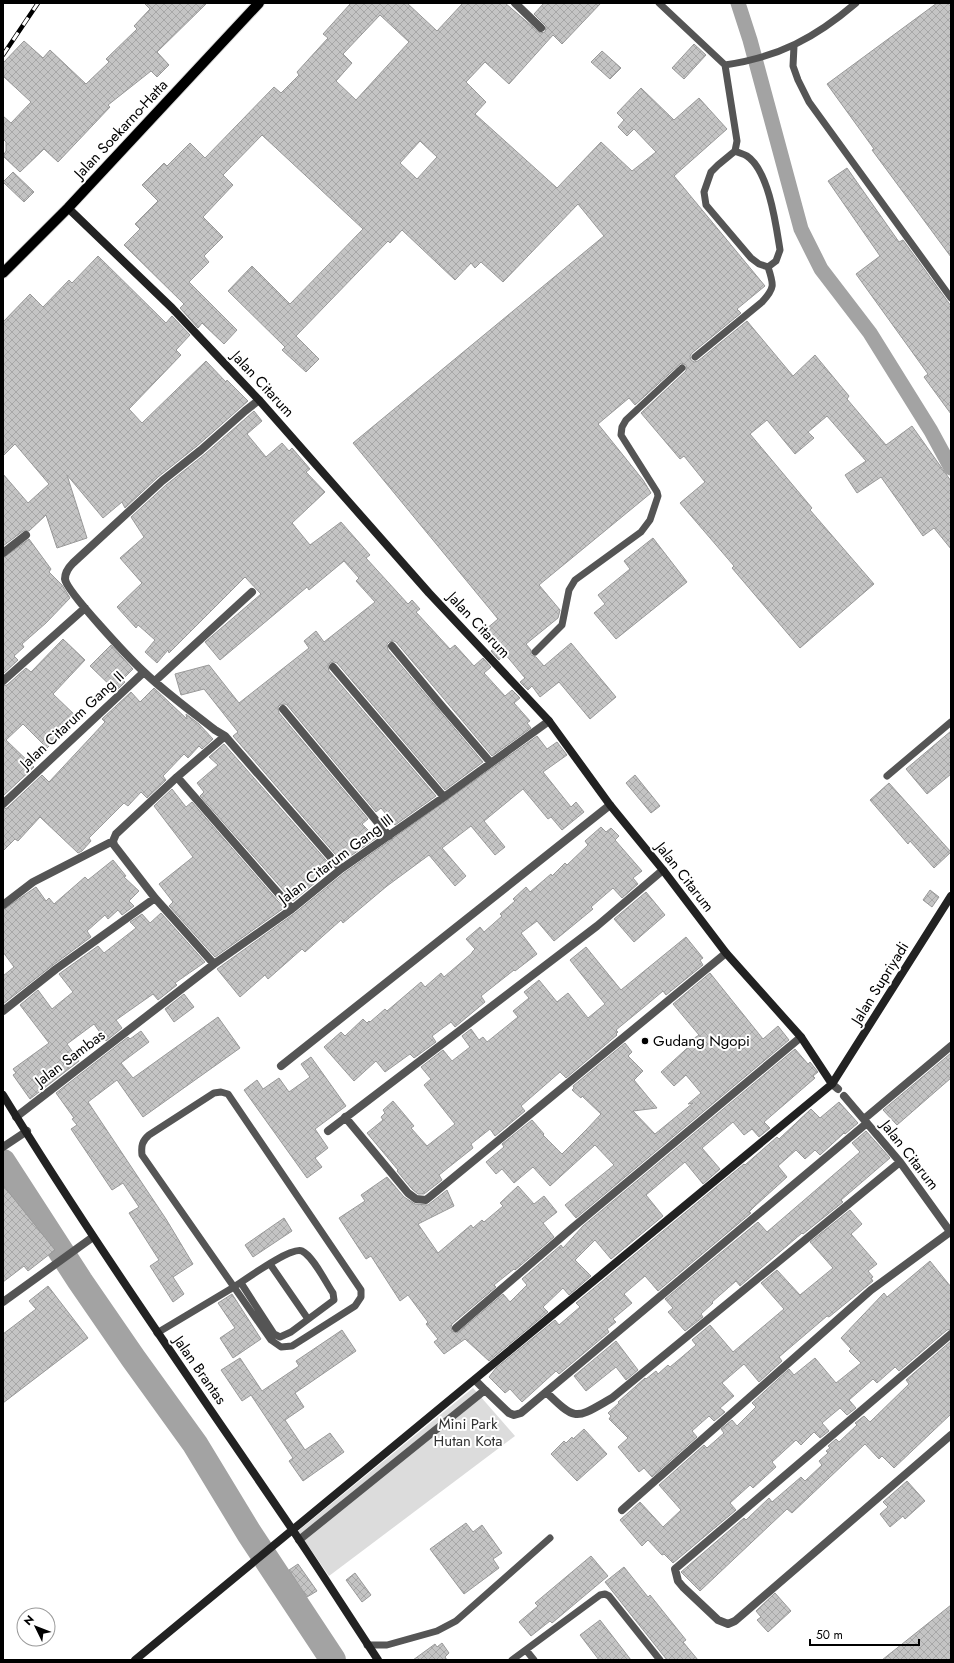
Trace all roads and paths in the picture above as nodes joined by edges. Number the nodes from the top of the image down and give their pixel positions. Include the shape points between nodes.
1 (259, 3) edge
2 (515, 3) edge
3 (659, 3) edge
4 (856, 3) edge
5 (541, 28) dead end
6 (794, 46) junction
7 (725, 66) junction
8 (735, 151) junction
9 (68, 208) junction
10 (768, 267) junction
11 (3, 273) edge
12 (951, 298) edge
13 (695, 357) dead end
14 (682, 368) dead end
15 (260, 400) junction
16 (26, 535) dead end
17 (3, 553) edge
18 (252, 592) dead end
19 (85, 608) junction
20 (392, 646) dead end
21 (535, 652) dead end
22 (332, 667) dead end
23 (144, 672) junction
24 (3, 681) edge
25 (155, 681) junction
26 (283, 709) dead end
27 (549, 721) junction
28 (951, 722) edge
29 (226, 736) junction
30 (491, 763) junction
31 (887, 776) dead end
32 (177, 777) junction
33 (444, 797) junction
34 (3, 804) edge
35 (610, 805) junction
36 (389, 836) junction
37 (113, 841) junction
38 (341, 869) junction
39 (663, 870) junction
40 (951, 896) edge
41 (155, 898) junction
42 (3, 905) edge
43 (292, 909) junction
44 (726, 953) junction
45 (214, 964) junction
46 (3, 1011) edge
47 (141, 1021) joint
48 (801, 1038) junction
49 (951, 1046) edge
50 (281, 1066) dead end
51 (835, 1087) junction
52 (3, 1095) edge
53 (844, 1096) dead end
54 (16, 1117) junction
55 (345, 1117) junction
56 (865, 1121) junction
57 (26, 1131) junction
58 (328, 1131) dead end
59 (3, 1147) edge
60 (900, 1162) junction
61 (950, 1232) edge
62 (93, 1237) junction
63 (270, 1264) junction
64 (237, 1285) junction
65 (3, 1302) edge
66 (260, 1319) junction
67 (308, 1320) junction
68 (456, 1328) dead end
69 (157, 1333) junction
70 (951, 1334) edge
71 (475, 1380) junction
72 (485, 1390) junction
73 (546, 1392) junction
74 (951, 1435) edge
75 (622, 1510) dead end
76 (292, 1529) junction
77 (550, 1538) dead end
78 (299, 1540) junction
79 (367, 1644) junction
80 (526, 1650) junction
81 (135, 1660) edge
82 (378, 1660) edge
83 (512, 1660) edge
84 (534, 1660) edge
85 (660, 1660) edge

1 - 9 main road, Jalan Soekarno-Hatta
2 - 5 street
3 - 7 lane
4 - 6 lane via 819,32
6 - 7 lane
6 - 12 lane via 793,66 809,102
7 - 8 lane via 737,141
8 - 10 lane via 746,155 757,166 766,183 780,250 776,261
8 - 10 lane via 711,172 704,192 706,205 751,258
9 - 11 main road, Jalan Soekarno-Hatta
9 - 15 main road, Jalan Citarum via 172,308
10 - 13 lane via 774,284 771,292
14 - 21 lane via 626,420 622,427 621,435 657,492 650,520 641,532 575,580 569,590 562,625
15 - 19 street via 162,481 73,563 65,578 67,586
15 - 27 main road, Jalan Citarum via 429,593
16 - 17 street
18 - 25 street
19 - 23 street
19 - 24 street
20 - 30 street
22 - 33 street
23 - 25 street
23 - 34 street, Jalan Citarum Gang II
25 - 29 street
26 - 36 street
27 - 30 street, Jalan Citarum Gang III
27 - 35 main road, Jalan Citarum
28 - 31 lane
29 - 32 street
29 - 38 street
30 - 33 street, Jalan Citarum Gang III
32 - 37 street via 116,834
32 - 43 street
33 - 36 street, Jalan Citarum Gang III
35 - 39 main road, Jalan Citarum
35 - 50 street
36 - 38 street, Jalan Citarum Gang III
37 - 41 street
37 - 42 street via 33,882
38 - 43 street, Jalan Citarum Gang III
39 - 44 main road, Jalan Citarum
39 - 55 street via 597,926
40 - 51 main road, Jalan Supriyadi
41 - 45 street
41 - 46 street via 56,969
43 - 45 street, Jalan Citarum Gang III
44 - 48 main road, Jalan Citarum
44 - 55 street via 426,1200 416,1199 408,1193
45 - 47 street, Jalan Citarum Gang III
47 - 54 street, Jalan Sambas
48 - 51 main road, Jalan Citarum
48 - 68 street
49 - 56 street
51 - 71 main road, Jalan Supriyadi
52 - 54 main road, Jalan Brantas
53 - 56 street, Jalan Citarum
54 - 57 main road, Jalan Brantas
55 - 58 street
56 - 60 street, Jalan Citarum
56 - 73 street
57 - 59 street
57 - 62 main road, Jalan Brantas
60 - 61 street, Jalan Citarum
60 - 73 street via 612,1398 586,1413 576,1415 565,1411
61 - 75 street via 871,1290
62 - 65 street
62 - 69 main road, Jalan Brantas
63 - 64 lane
63 - 67 lane
63 - 67 lane via 298,1250 311,1259 333,1293 334,1300
64 - 66 lane
64 - 66 lane via 142,1155 141,1147 150,1135 214,1093 221,1092 228,1094 361,1290 362,1297 355,1306 292,1346 281,1347 271,1340
64 - 69 lane
66 - 67 lane via 280,1337
69 - 76 main road, Jalan Brantas
70 - 74 street via 675,1569 678,1581 718,1620 728,1624 735,1621
71 - 72 street
71 - 76 main road, Jalan Supriyadi
72 - 73 street via 514,1415 521,1413
72 - 78 street
76 - 78 main road, Jalan Brantas
76 - 81 main road, Jalan Supriyadi
77 - 79 lane via 456,1621 437,1631 387,1645
78 - 79 main road, Jalan Brantas
79 - 82 main road, Jalan Brantas
80 - 83 lane
80 - 84 lane
80 - 85 lane via 600,1595 605,1594

